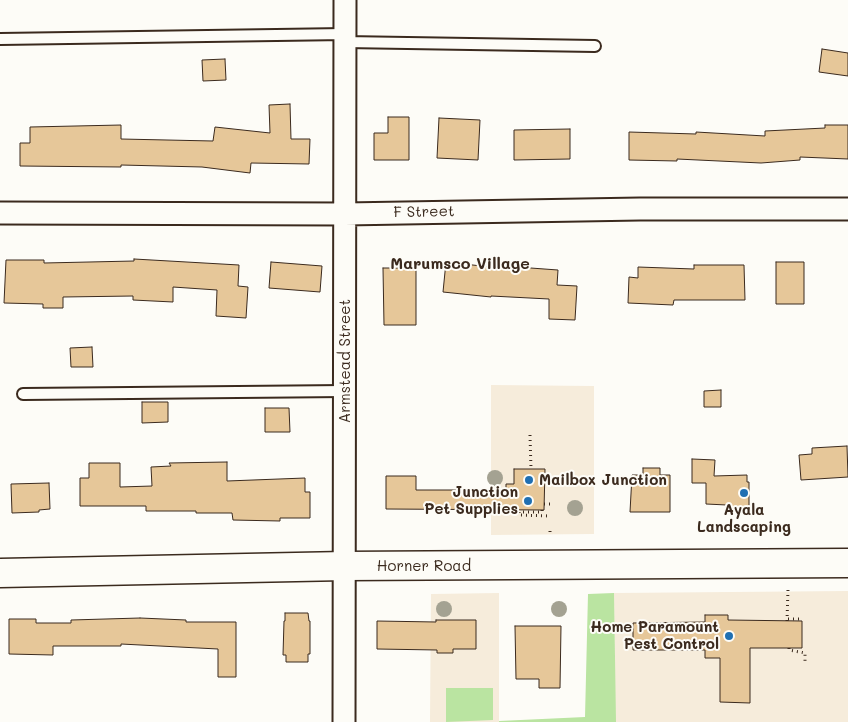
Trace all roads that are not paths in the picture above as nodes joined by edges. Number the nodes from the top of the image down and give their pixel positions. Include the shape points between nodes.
1 (345, 0) edge
2 (345, 38) junction
3 (0, 39) edge
4 (594, 46) dead end
5 (848, 209) edge
6 (0, 213) edge
7 (345, 214) junction
8 (345, 391) junction
9 (23, 394) dead end
10 (848, 563) edge
11 (345, 566) junction
12 (0, 573) edge
13 (344, 722) edge

1 - 2 street, Armstead Street
2 - 3 lane
2 - 4 lane
2 - 7 street, Armstead Street
5 - 7 street, F Street
6 - 7 street, F Street
7 - 8 street, Armstead Street
8 - 9 lane
8 - 11 street, Armstead Street
10 - 11 main road, Horner Road
11 - 12 main road, Horner Road
11 - 13 street, Armstead Street

